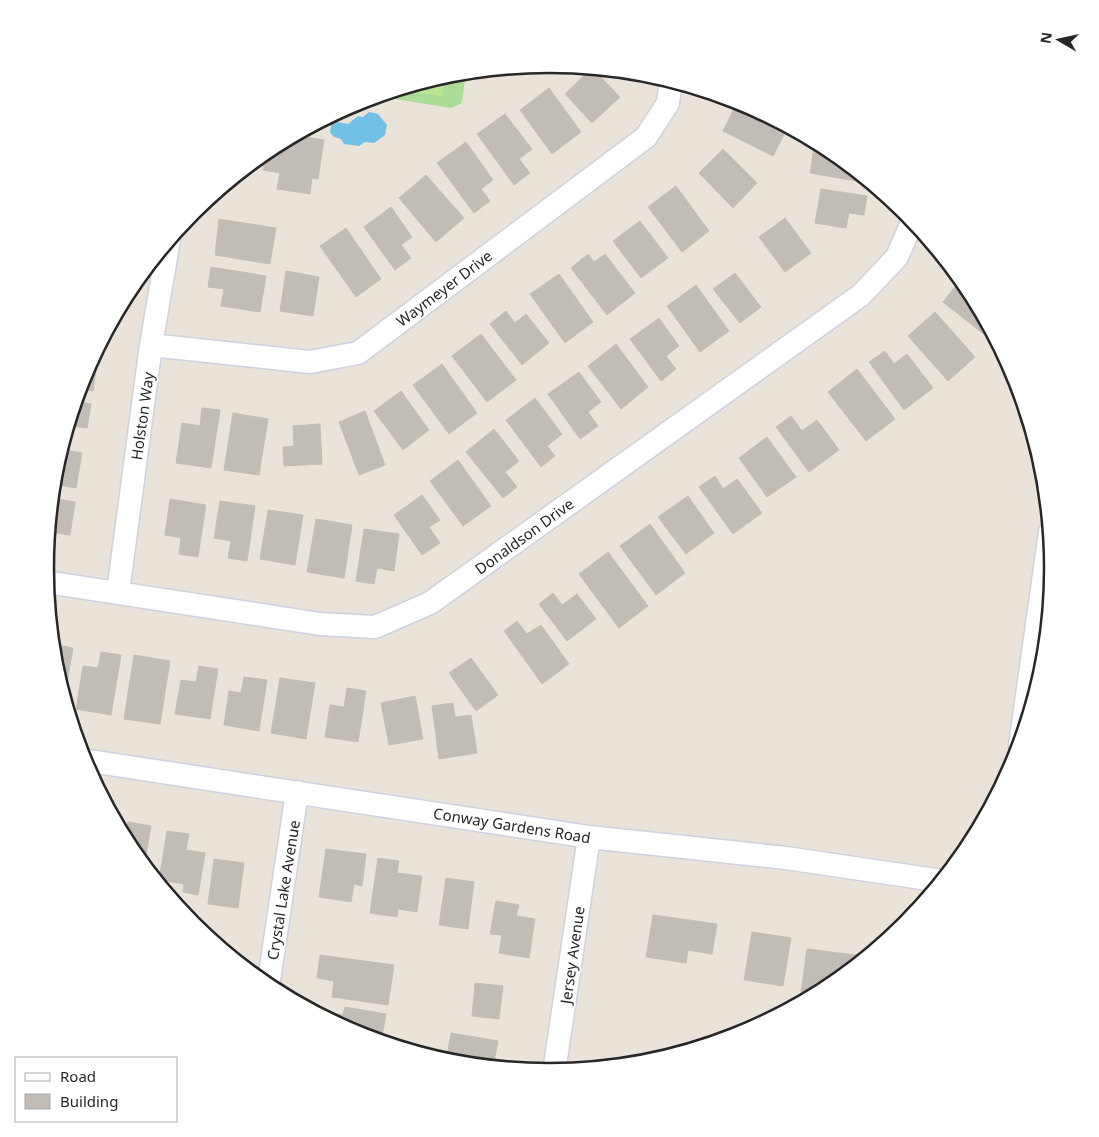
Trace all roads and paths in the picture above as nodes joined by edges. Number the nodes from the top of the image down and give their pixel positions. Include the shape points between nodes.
1 (670, 88) edge
2 (909, 228) edge
3 (167, 254) edge
4 (151, 345) junction
5 (1045, 568) edge
6 (54, 583) edge
7 (118, 592) junction
8 (1026, 705) edge
9 (93, 761) edge
10 (297, 792) junction
11 (589, 837) junction
12 (935, 880) edge
13 (269, 978) edge
14 (555, 1064) edge

1 - 4 street, Waymeyer Drive via 668,102 646,138 358,352 310,362
2 - 7 street, Donaldson Drive via 897,257 861,295 430,603 374,627 320,624
3 - 4 street, Holston Way
4 - 7 street, Holston Way
5 - 8 street
6 - 7 street, Donaldson Drive
9 - 10 street, Conway Gardens Road
10 - 11 street, Conway Gardens Road
10 - 13 street, Crystal Lake Avenue
11 - 12 street, Conway Gardens Road via 786,858
11 - 14 street, Jersey Avenue

